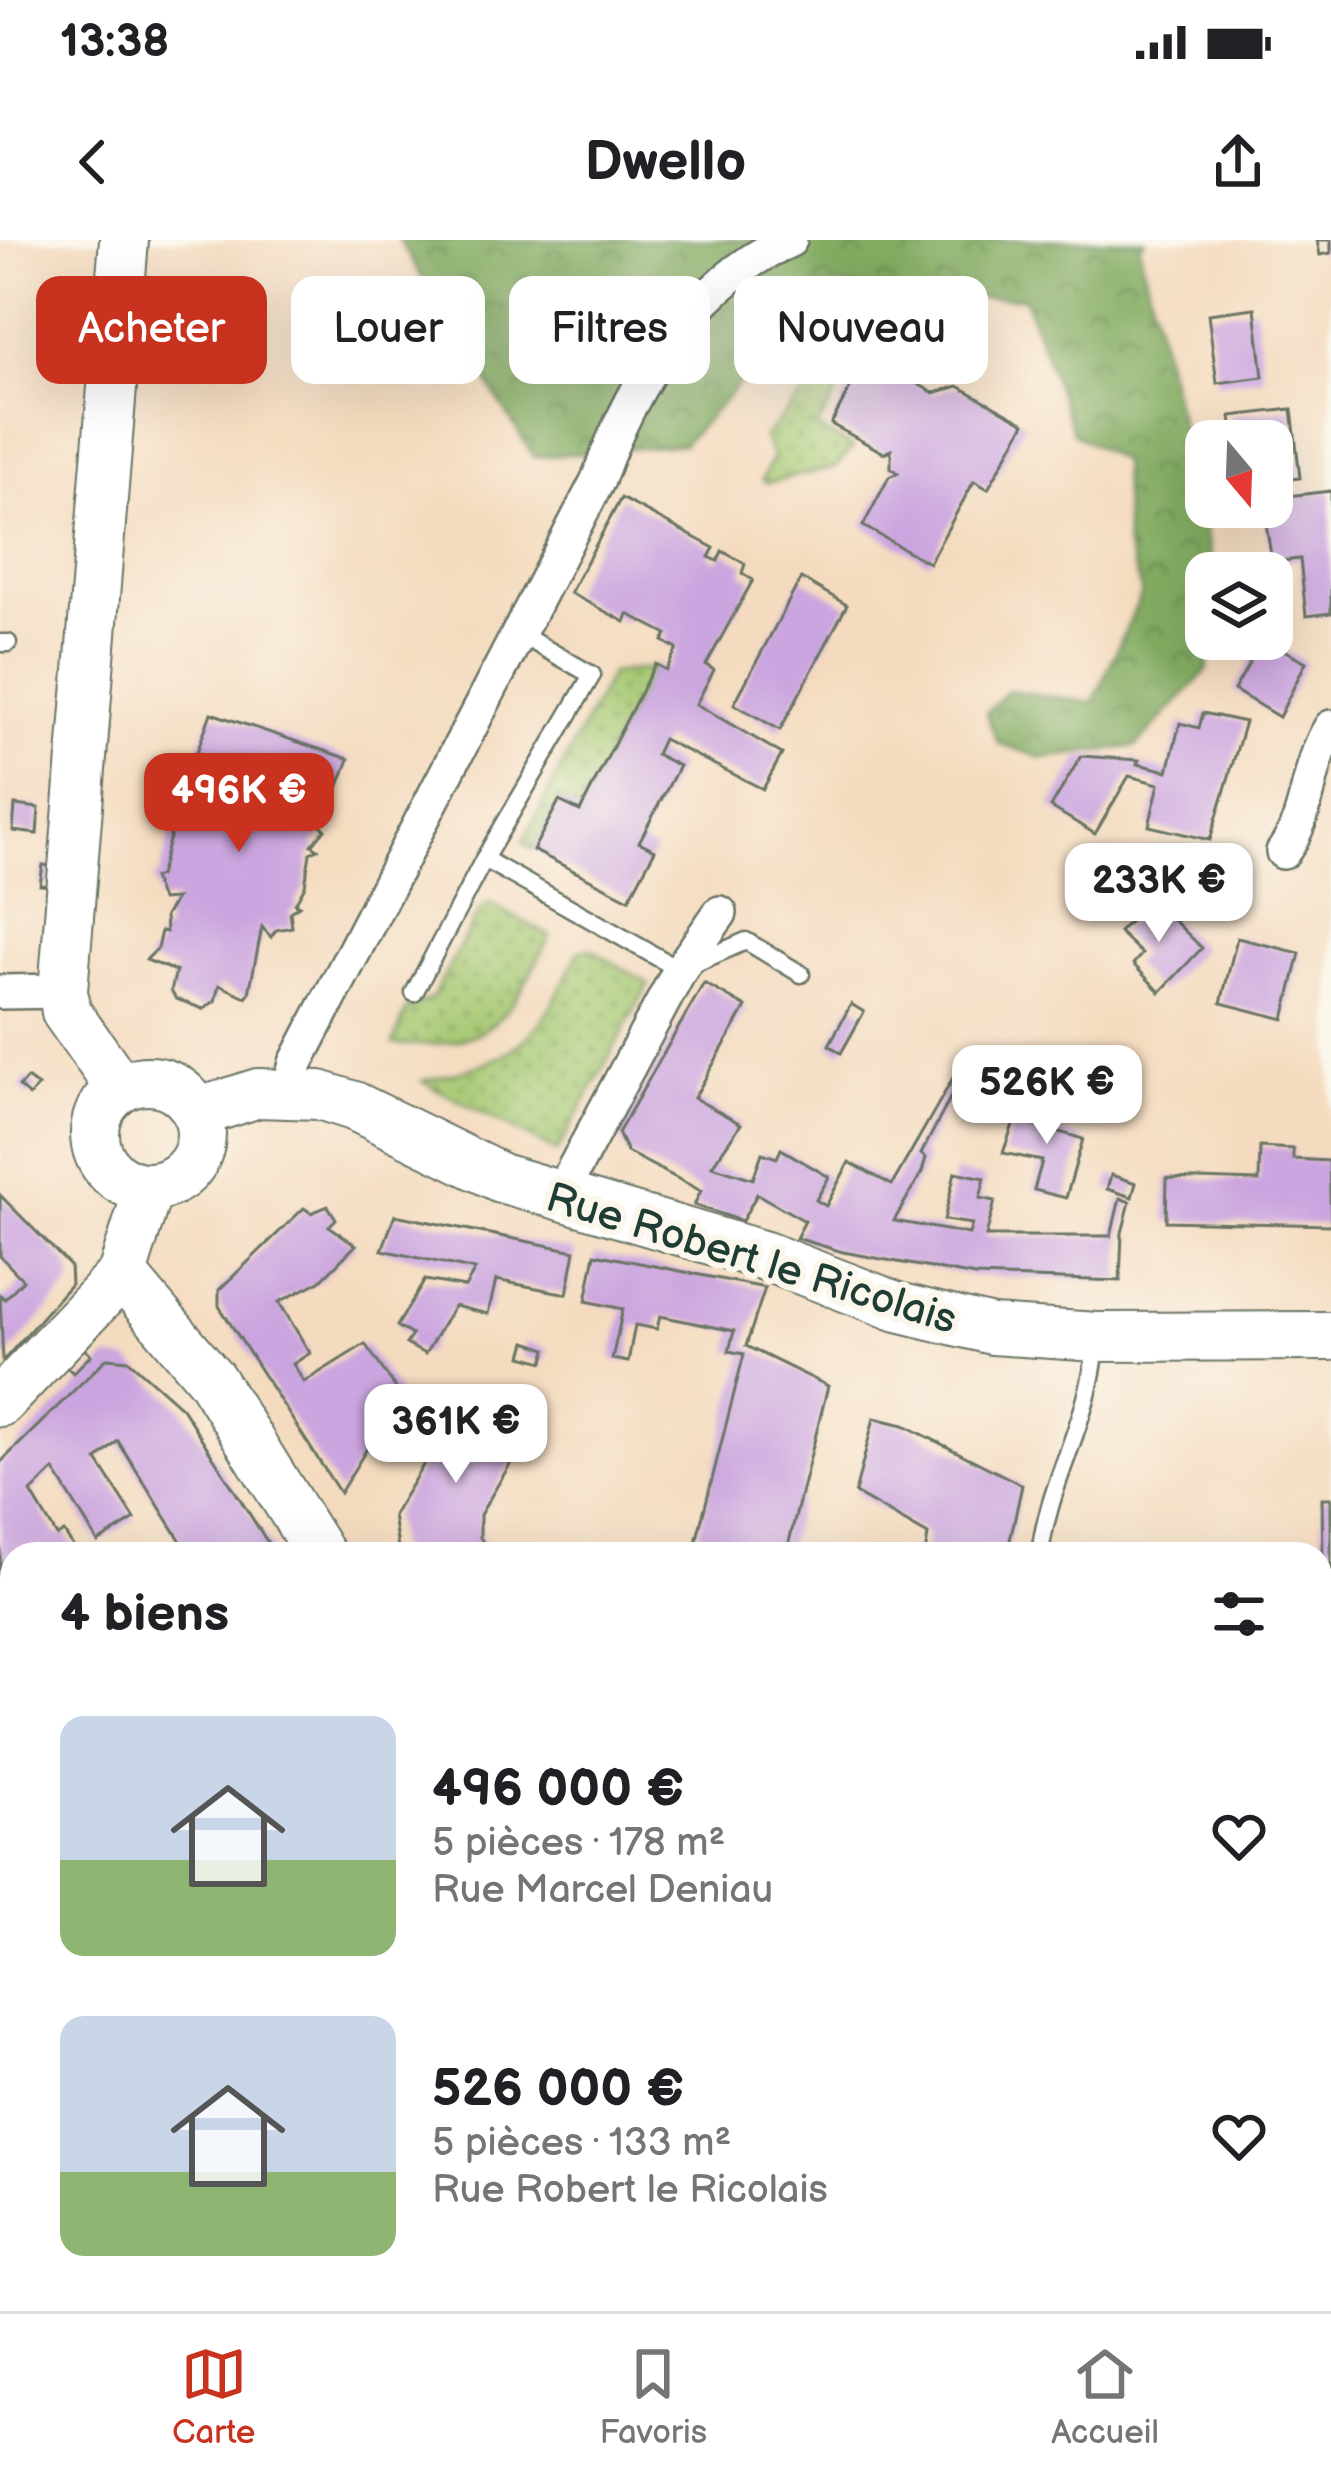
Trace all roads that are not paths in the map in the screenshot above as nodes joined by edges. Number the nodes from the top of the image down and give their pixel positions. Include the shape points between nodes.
1 (124, 240) edge
2 (790, 240) edge
3 (518, 633) junction
4 (1331, 727) edge
5 (1282, 852) dead end
6 (484, 859) junction
7 (720, 913) dead end
8 (680, 970) junction
9 (800, 974) dead end
10 (63, 991) junction
11 (0, 992) edge
12 (414, 993) dead end
13 (120, 1088) junction
14 (290, 1090) junction
15 (197, 1113) junction
16 (149, 1187) junction
17 (559, 1197) junction
18 (122, 1274) junction
19 (1331, 1336) edge
20 (1096, 1337) junction
21 (0, 1402) edge
22 (313, 1542) edge
23 (1042, 1542) edge

1 - 10 main road
2 - 3 street via 750,258 699,309 621,416 598,480
3 - 6 lane via 592,676
3 - 14 street via 296,1064
4 - 5 street via 1302,827
6 - 8 lane
6 - 12 lane
7 - 8 street
8 - 9 lane via 746,941
8 - 17 street
10 - 11 street
10 - 13 main road via 66,1012
13 - 15 main road via 164,1083
13 - 16 main road via 96,1119 94,1139 112,1174
14 - 15 main road, Rue Robert le Ricolais
14 - 17 main road, Rue Robert le Ricolais via 354,1106 501,1178
15 - 16 main road via 193,1163
16 - 18 main road
17 - 20 main road, Rue Robert le Ricolais via 765,1256 898,1307 992,1330
18 - 21 main road
18 - 22 main road via 211,1379
19 - 20 main road, Rue Robert le Ricolais
20 - 23 lane via 1094,1377

